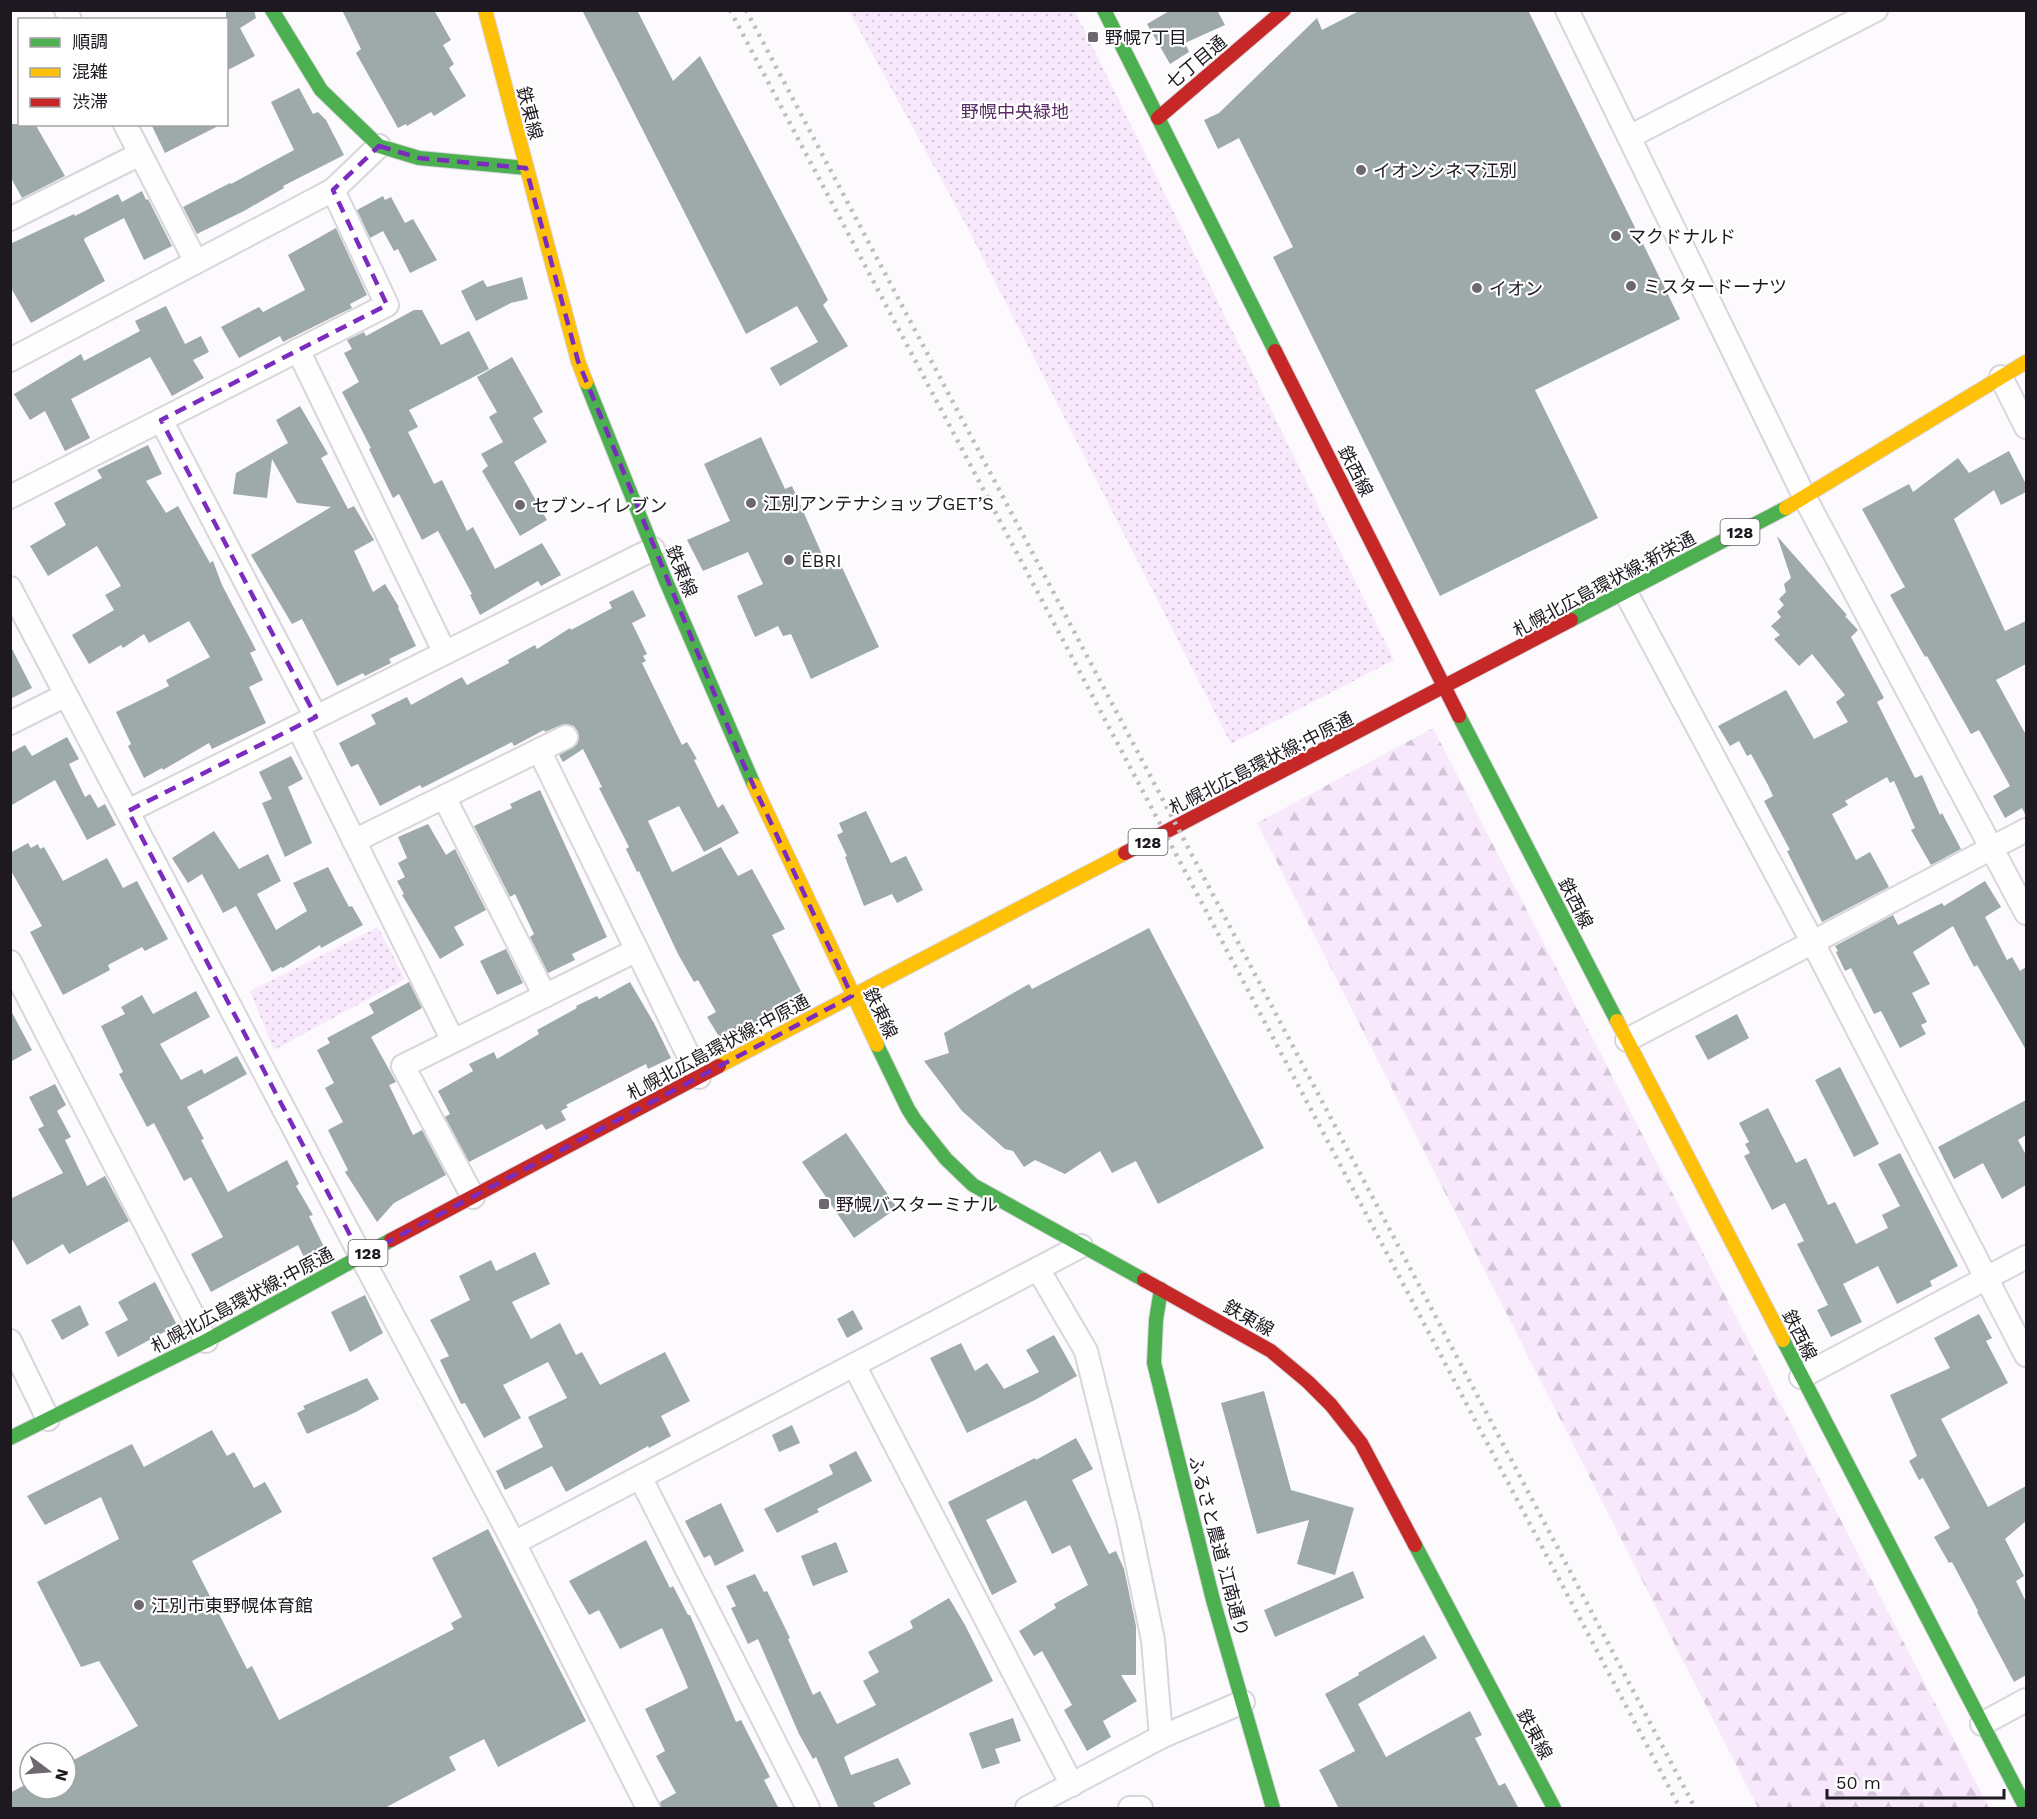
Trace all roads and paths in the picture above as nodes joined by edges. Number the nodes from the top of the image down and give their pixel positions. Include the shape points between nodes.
1 (272, 10) edge
2 (485, 10) edge
3 (1104, 10) edge
4 (1284, 10) edge
5 (1567, 10) edge
6 (1876, 10) edge
7 (1158, 118) junction
8 (126, 126) edge
9 (1629, 137) junction
10 (379, 146) junction
11 (140, 154) junction
12 (526, 168) junction
13 (333, 190) junction
14 (10, 219) edge
15 (196, 262) junction
16 (298, 350) junction
17 (10, 360) edge
18 (2026, 362) edge
19 (2001, 377) junction
20 (160, 420) junction
21 (2026, 427) edge
22 (10, 497) edge
23 (1805, 498) junction
24 (653, 549) junction
25 (10, 588) edge
26 (1626, 592) junction
27 (445, 653) junction
28 (1444, 688) junction
29 (66, 694) junction
30 (307, 722) junction
31 (10, 723) edge
32 (566, 737) dead end
33 (539, 750) junction
34 (444, 797) junction
35 (128, 811) junction
36 (2026, 830) edge
37 (354, 841) junction
38 (1992, 849) junction
39 (2026, 913) edge
40 (1814, 943) junction
41 (636, 950) junction
42 (10, 962) edge
43 (545, 996) junction
44 (852, 996) junction
45 (1627, 1040) junction
46 (453, 1041) junction
47 (699, 1077) junction
48 (473, 1197) junction
49 (1081, 1246) junction
50 (361, 1256) junction
51 (2026, 1257) edge
52 (1038, 1269) junction
53 (1986, 1279) junction
54 (1161, 1289) junction
55 (10, 1341) edge
56 (206, 1341) junction
57 (2026, 1355) edge
58 (854, 1365) junction
59 (1802, 1377) junction
60 (48, 1419) junction
61 (10, 1438) edge
62 (640, 1477) junction
63 (514, 1543) junction
64 (2026, 1700) edge
65 (1243, 1702) junction
66 (1982, 1724) junction
67 (1161, 1737) junction
68 (1072, 1785) junction
69 (648, 1809) edge
70 (808, 1809) edge
71 (1027, 1809) edge
72 (1130, 1809) edge
73 (1141, 1809) edge
74 (1273, 1809) edge
75 (1554, 1809) edge
76 (2026, 1809) edge

1 - 10 street via 321,90
2 - 12 street, 鉄東線
3 - 7 street, 鉄西線
4 - 7 street, 七丁目通
5 - 9 street
6 - 9 street
7 - 28 street, 鉄西線
8 - 11 street
9 - 23 street
10 - 12 street via 419,158
10 - 13 street
11 - 14 street
11 - 15 street
12 - 24 street, 鉄東線 via 578,362
13 - 15 street
13 - 16 street via 387,305
15 - 17 street
16 - 20 street
16 - 27 street
18 - 19 street, 札幌北広島環状線;新栄通 / 128
19 - 21 street
19 - 23 street, 札幌北広島環状線;新栄通 / 128
20 - 22 street
20 - 30 street
23 - 26 street, 札幌北広島環状線;新栄通 / 128
23 - 38 street
24 - 27 street
24 - 44 street, 鉄東線 via 742,761
25 - 29 street
26 - 28 street, 札幌北広島環状線;新栄通 / 128
26 - 40 street
27 - 30 street
28 - 44 street, 札幌北広島環状線;中原通 / 128
28 - 45 street, 鉄西線
29 - 31 street
29 - 35 street
30 - 35 street
30 - 37 street
32 - 33 street
33 - 34 street
33 - 41 street
34 - 37 street
34 - 43 street
35 - 50 street
36 - 38 street
37 - 46 street
38 - 39 street
38 - 40 street
40 - 45 street
40 - 53 street
41 - 43 street
41 - 47 street
42 - 56 street
43 - 46 street
44 - 47 street, 札幌北広島環状線;中原通 / 128
44 - 49 street, 鉄東線 via 908,1109 949,1164 973,1185
45 - 59 street, 鉄西線
46 - 48 street via 403,1066
47 - 48 street, 札幌北広島環状線;中原通 / 128
48 - 50 street, 札幌北広島環状線;中原通 / 128
49 - 52 street
49 - 54 street, 鉄東線
50 - 56 street, 札幌北広島環状線;中原通 / 128
50 - 63 street
51 - 53 street
52 - 58 street
52 - 67 street via 1086,1351 1153,1640
53 - 57 street
53 - 59 street
54 - 65 street, ふるさと農道 江南通り via 1154,1363 1213,1600
54 - 75 street, 鉄東線 via 1271,1351 1324,1395 1343,1418 1361,1443
55 - 60 street
56 - 60 street, 札幌北広島環状線;中原通 / 128
58 - 62 street
58 - 68 street
59 - 66 street, 鉄西線
60 - 61 street, 札幌北広島環状線;中原通 / 128
62 - 63 street
62 - 70 street
63 - 69 street
64 - 66 street
65 - 67 street
65 - 74 street, ふるさと農道 江南通り
66 - 76 street, 鉄西線
67 - 68 street
68 - 71 street
72 - 73 street

